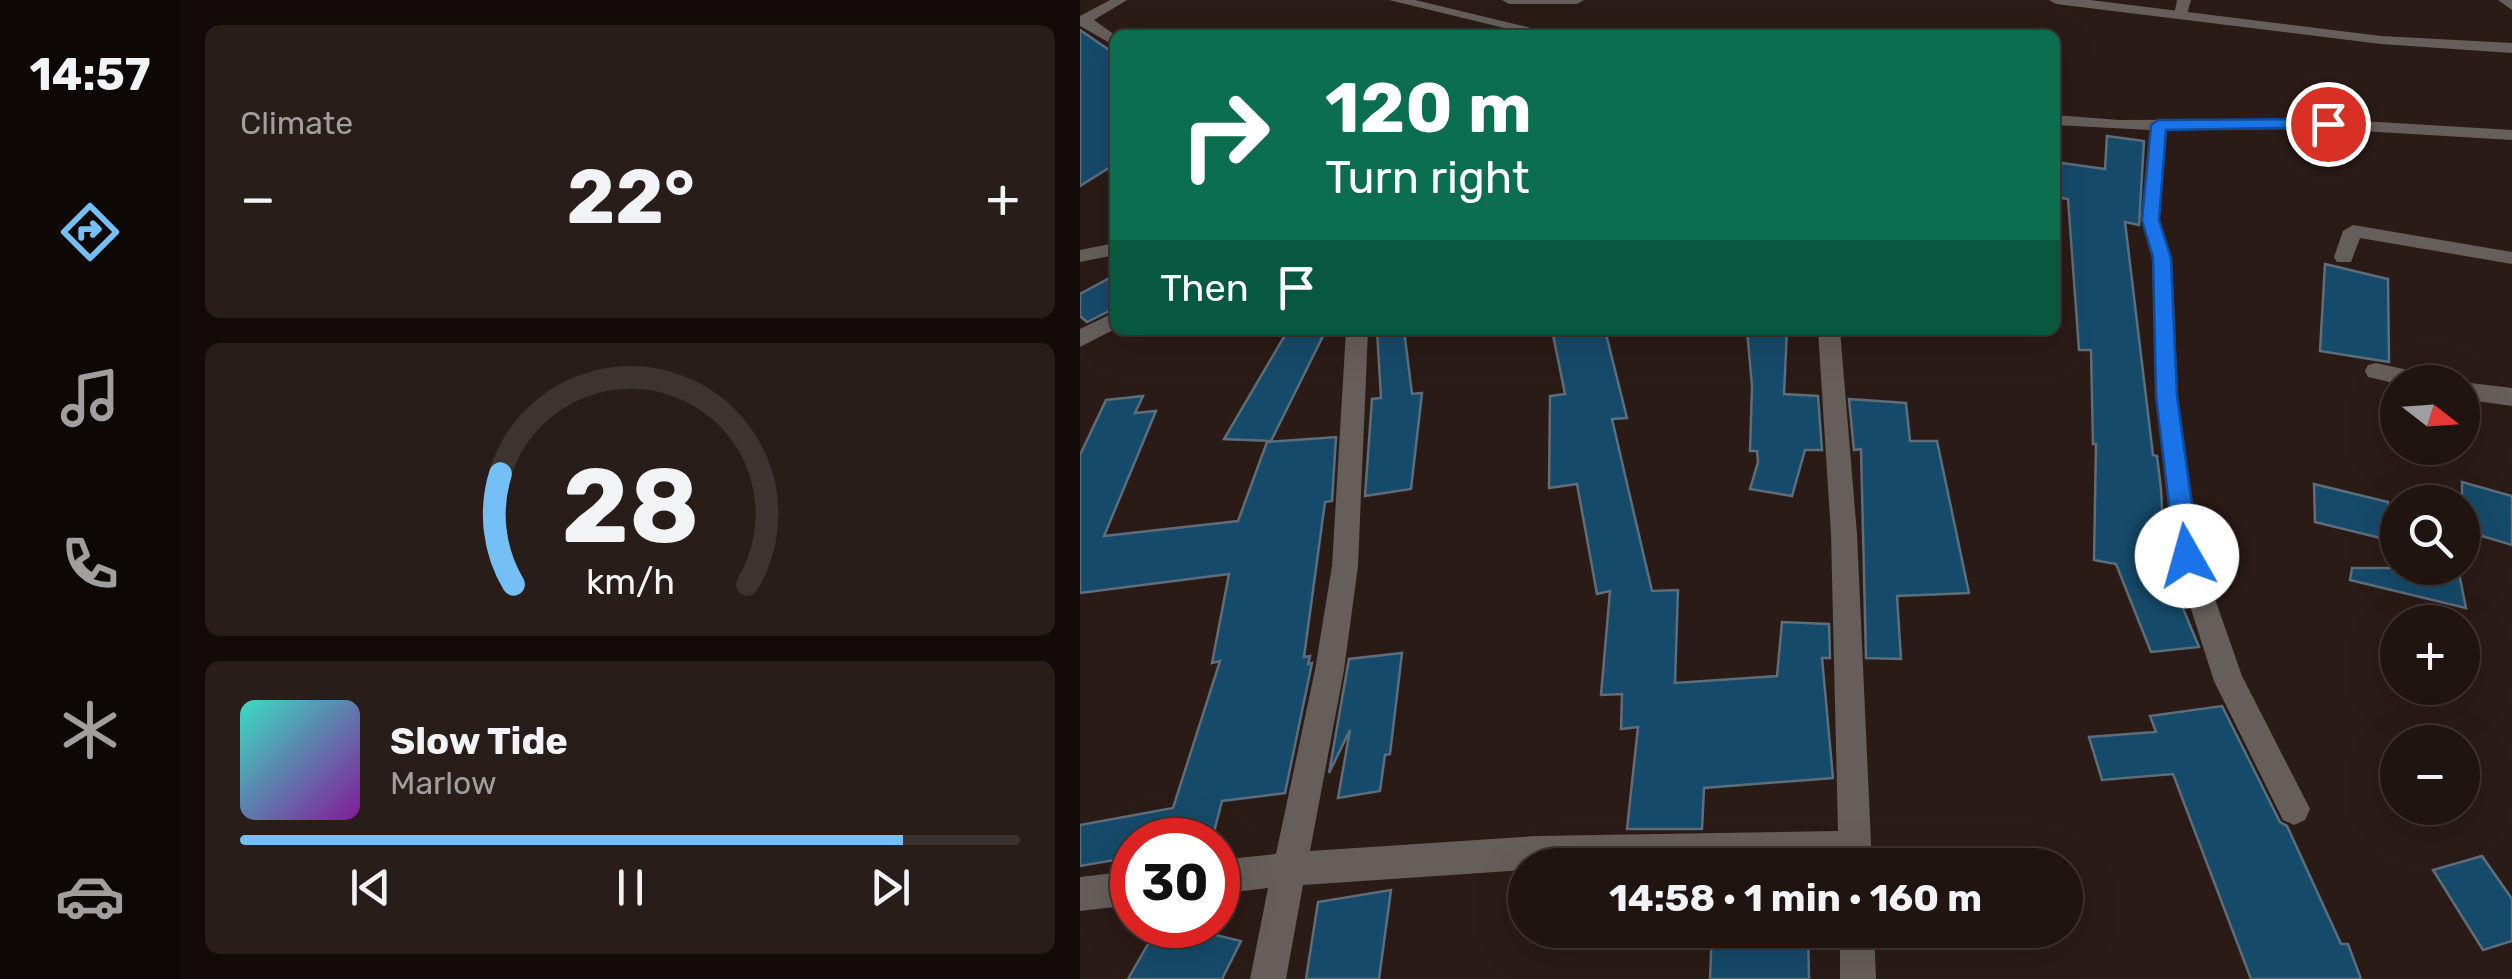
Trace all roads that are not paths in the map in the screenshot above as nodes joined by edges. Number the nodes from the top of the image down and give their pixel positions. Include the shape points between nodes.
1 (1120, 0) edge
2 (1396, 0) edge
3 (1418, 0) edge
4 (1509, 0) edge
5 (1577, 0) edge
6 (2056, 0) edge
7 (2505, 0) edge
8 (2512, 6) edge
9 (2182, 8) edge
10 (1441, 9) junction
11 (1082, 21) edge
12 (1522, 30) edge
13 (1110, 39) edge
14 (2512, 48) edge
15 (2060, 120) edge
16 (2158, 125) junction
17 (2512, 136) edge
18 (1110, 250) edge
19 (1080, 256) edge
20 (2344, 256) dead end
21 (2512, 258) edge
22 (1110, 322) edge
23 (1357, 335) edge
24 (1829, 335) edge
25 (1080, 338) edge
26 (2376, 372) dead end
27 (2380, 373) edge
28 (2480, 393) edge
29 (2512, 397) edge
30 (2294, 808) dead end
31 (1855, 848) edge
32 (1508, 854) edge
33 (1287, 868) junction
34 (1240, 874) edge
35 (1110, 891) edge
36 (1080, 894) edge
37 (1857, 948) edge
38 (1268, 979) edge
39 (1858, 979) edge

1 - 11 street
2 - 10 street
3 - 10 street
4 - 5 street
6 - 9 street
7 - 8 street
9 - 14 street via 2381,40
10 - 12 street
11 - 13 street
15 - 16 street
16 - 17 street via 2328,124
16 - 30 street via 2150,220 2162,258 2167,396 2187,556 2228,681
18 - 19 street
20 - 21 street via 2353,231
22 - 25 street
23 - 33 street via 1345,564 1318,736
24 - 31 street
26 - 27 street
28 - 29 street
32 - 33 street
33 - 34 street
33 - 38 street
35 - 36 street
37 - 39 street

